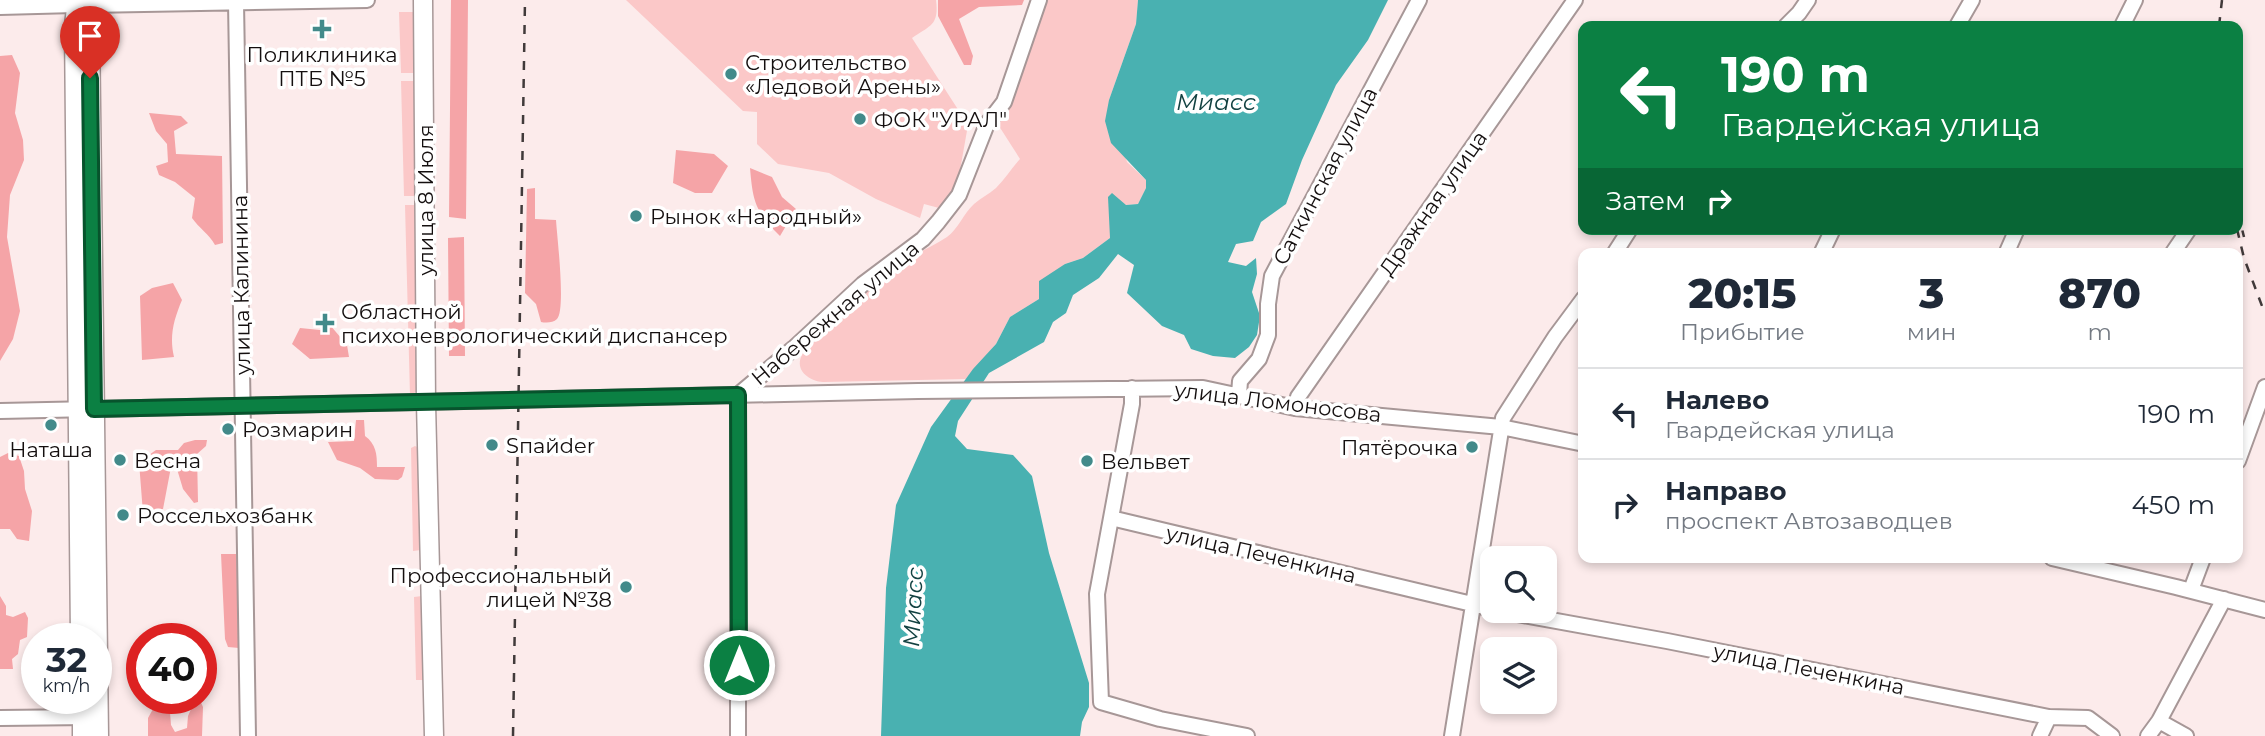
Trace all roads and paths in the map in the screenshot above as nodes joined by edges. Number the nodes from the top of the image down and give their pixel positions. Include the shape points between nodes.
1 (367, 0) edge
2 (423, 0) edge
3 (1039, 0) edge
4 (1419, 0) edge
5 (1574, 0) edge
6 (1808, 0) edge
7 (1972, 0) edge
8 (2134, 0) edge
9 (236, 2) junction
10 (82, 3) edge
11 (0, 7) edge
12 (1794, 21) edge
13 (1960, 21) edge
14 (2124, 21) edge
15 (1578, 306) edge
16 (2265, 387) edge
17 (1132, 388) junction
18 (738, 395) junction
19 (1239, 395) junction
20 (426, 403) junction
21 (243, 407) junction
22 (1296, 408) junction
23 (86, 409) junction
24 (0, 411) edge
25 (1501, 427) junction
26 (1578, 443) edge
27 (2243, 447) edge
28 (1111, 518) junction
29 (2078, 563) edge
30 (2201, 563) edge
31 (2191, 590) junction
32 (2224, 599) junction
33 (1473, 606) junction
34 (1480, 607) edge
35 (2265, 610) edge
36 (1557, 621) edge
37 (80, 623) edge
38 (89, 714) edge
39 (90, 717) junction
40 (2049, 717) junction
41 (0, 718) edge
42 (2159, 722) junction
43 (82, 736) edge
44 (99, 736) edge
45 (248, 736) edge
46 (434, 736) edge
47 (738, 736) edge
48 (1247, 736) edge
49 (1452, 736) edge
50 (2040, 736) edge
51 (2112, 736) edge
52 (2148, 736) edge
53 (2186, 736) edge

1 - 9 street
2 - 20 main road, улица 8 Июля
3 - 18 street, Набережная улица via 1004,102 987,124 959,195 923,239 863,284
4 - 19 street, Саткинская улица via 1272,276 1268,335 1259,359 1240,381
5 - 22 street, Дражная улица via 1298,397
6 - 12 street
7 - 13 street
8 - 14 street
9 - 10 street
9 - 21 street, улица Калинина
10 - 11 street
10 - 23 main road via 74,38
15 - 25 street via 1540,359
16 - 27 street
17 - 18 street, улица Ломоносова
17 - 19 street, улица Ломоносова via 1203,388
17 - 28 street
18 - 20 street, улица Ломоносова
18 - 47 street, Набережная улица
19 - 22 street, улица Ломоносова
20 - 21 street, улица Ломоносова
20 - 46 main road, улица 8 Июля
21 - 23 street, улица Ломоносова
21 - 45 street, улица Калинина
22 - 25 street, улица Ломоносова
23 - 24 street, улица Ломоносова
23 - 37 main road
23 - 39 main road
25 - 26 street, улица Ломоносова
25 - 33 street
28 - 33 street, улица Печенкина
28 - 48 street via 1097,594 1101,702
29 - 31 street
30 - 31 street
31 - 32 street
32 - 35 street
32 - 42 street
33 - 34 street, улица Печенкина
33 - 49 street
36 - 40 street, улица Печенкина
38 - 39 main road
39 - 41 street
39 - 43 main road
39 - 44 main road
40 - 50 street
40 - 51 street, улица Печенкина via 2088,718
42 - 52 street
42 - 53 street

